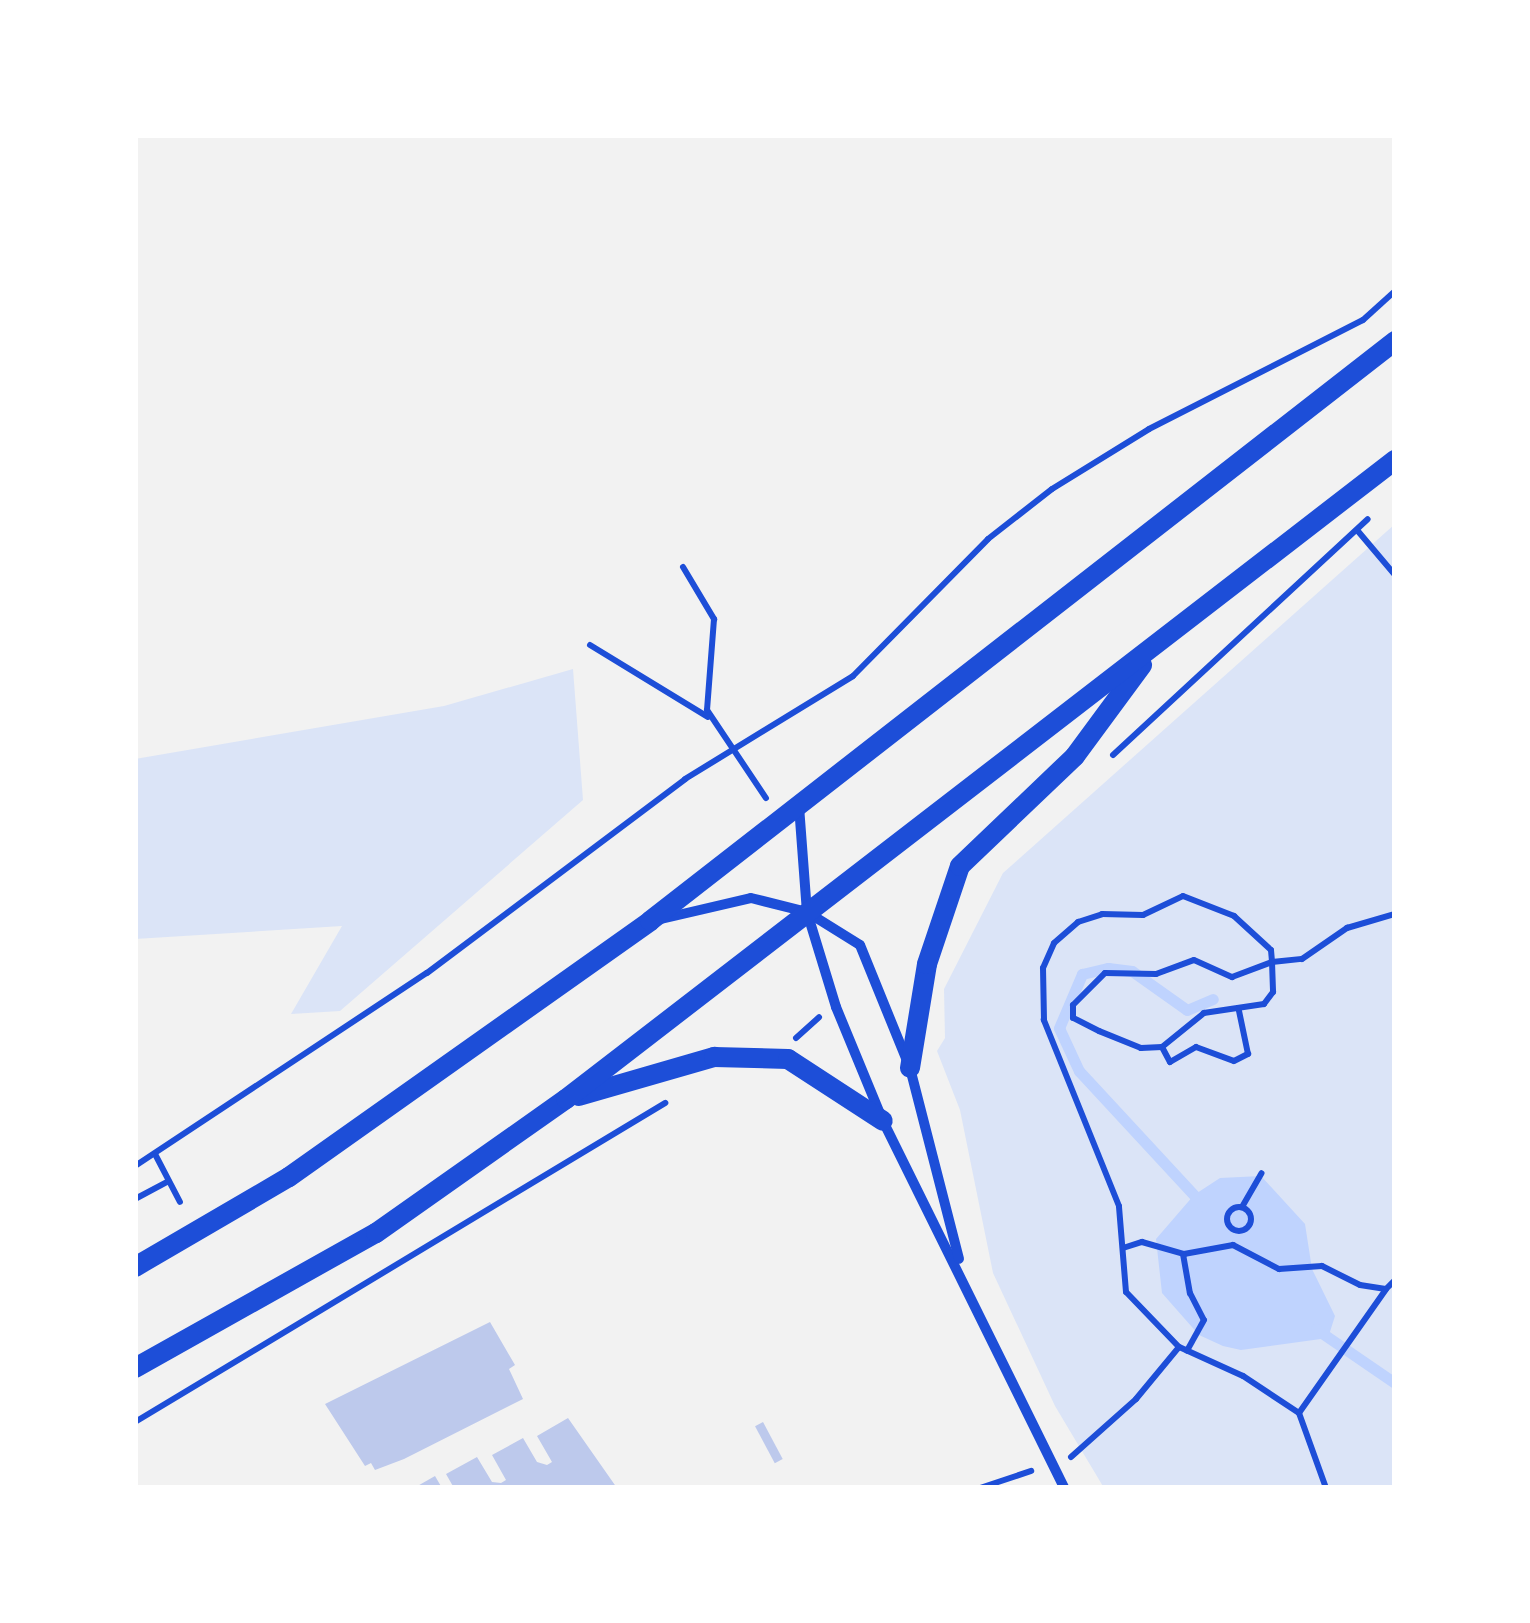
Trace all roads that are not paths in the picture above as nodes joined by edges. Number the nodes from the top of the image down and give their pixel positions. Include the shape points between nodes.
1 (1395, 342) edge
2 (1395, 460) edge
3 (1154, 647) junction
4 (800, 806) junction
5 (807, 912) junction
6 (650, 922) junction
7 (910, 1068) junction
8 (566, 1100) junction
9 (883, 1121) junction
10 (135, 1267) edge
11 (965, 1280) junction
12 (135, 1368) edge
13 (1064, 1488) edge

1 - 4 main road
2 - 3 main road
3 - 5 main road
3 - 7 main road via 1076,756 960,866 928,964
4 - 5 street
4 - 6 main road
5 - 6 street via 751,898
5 - 7 street via 860,945
5 - 8 main road
5 - 9 street via 816,953
6 - 10 main road via 289,1177
7 - 11 street
8 - 9 main road via 714,1058 788,1059
8 - 12 main road via 376,1233
9 - 11 street
11 - 13 street

